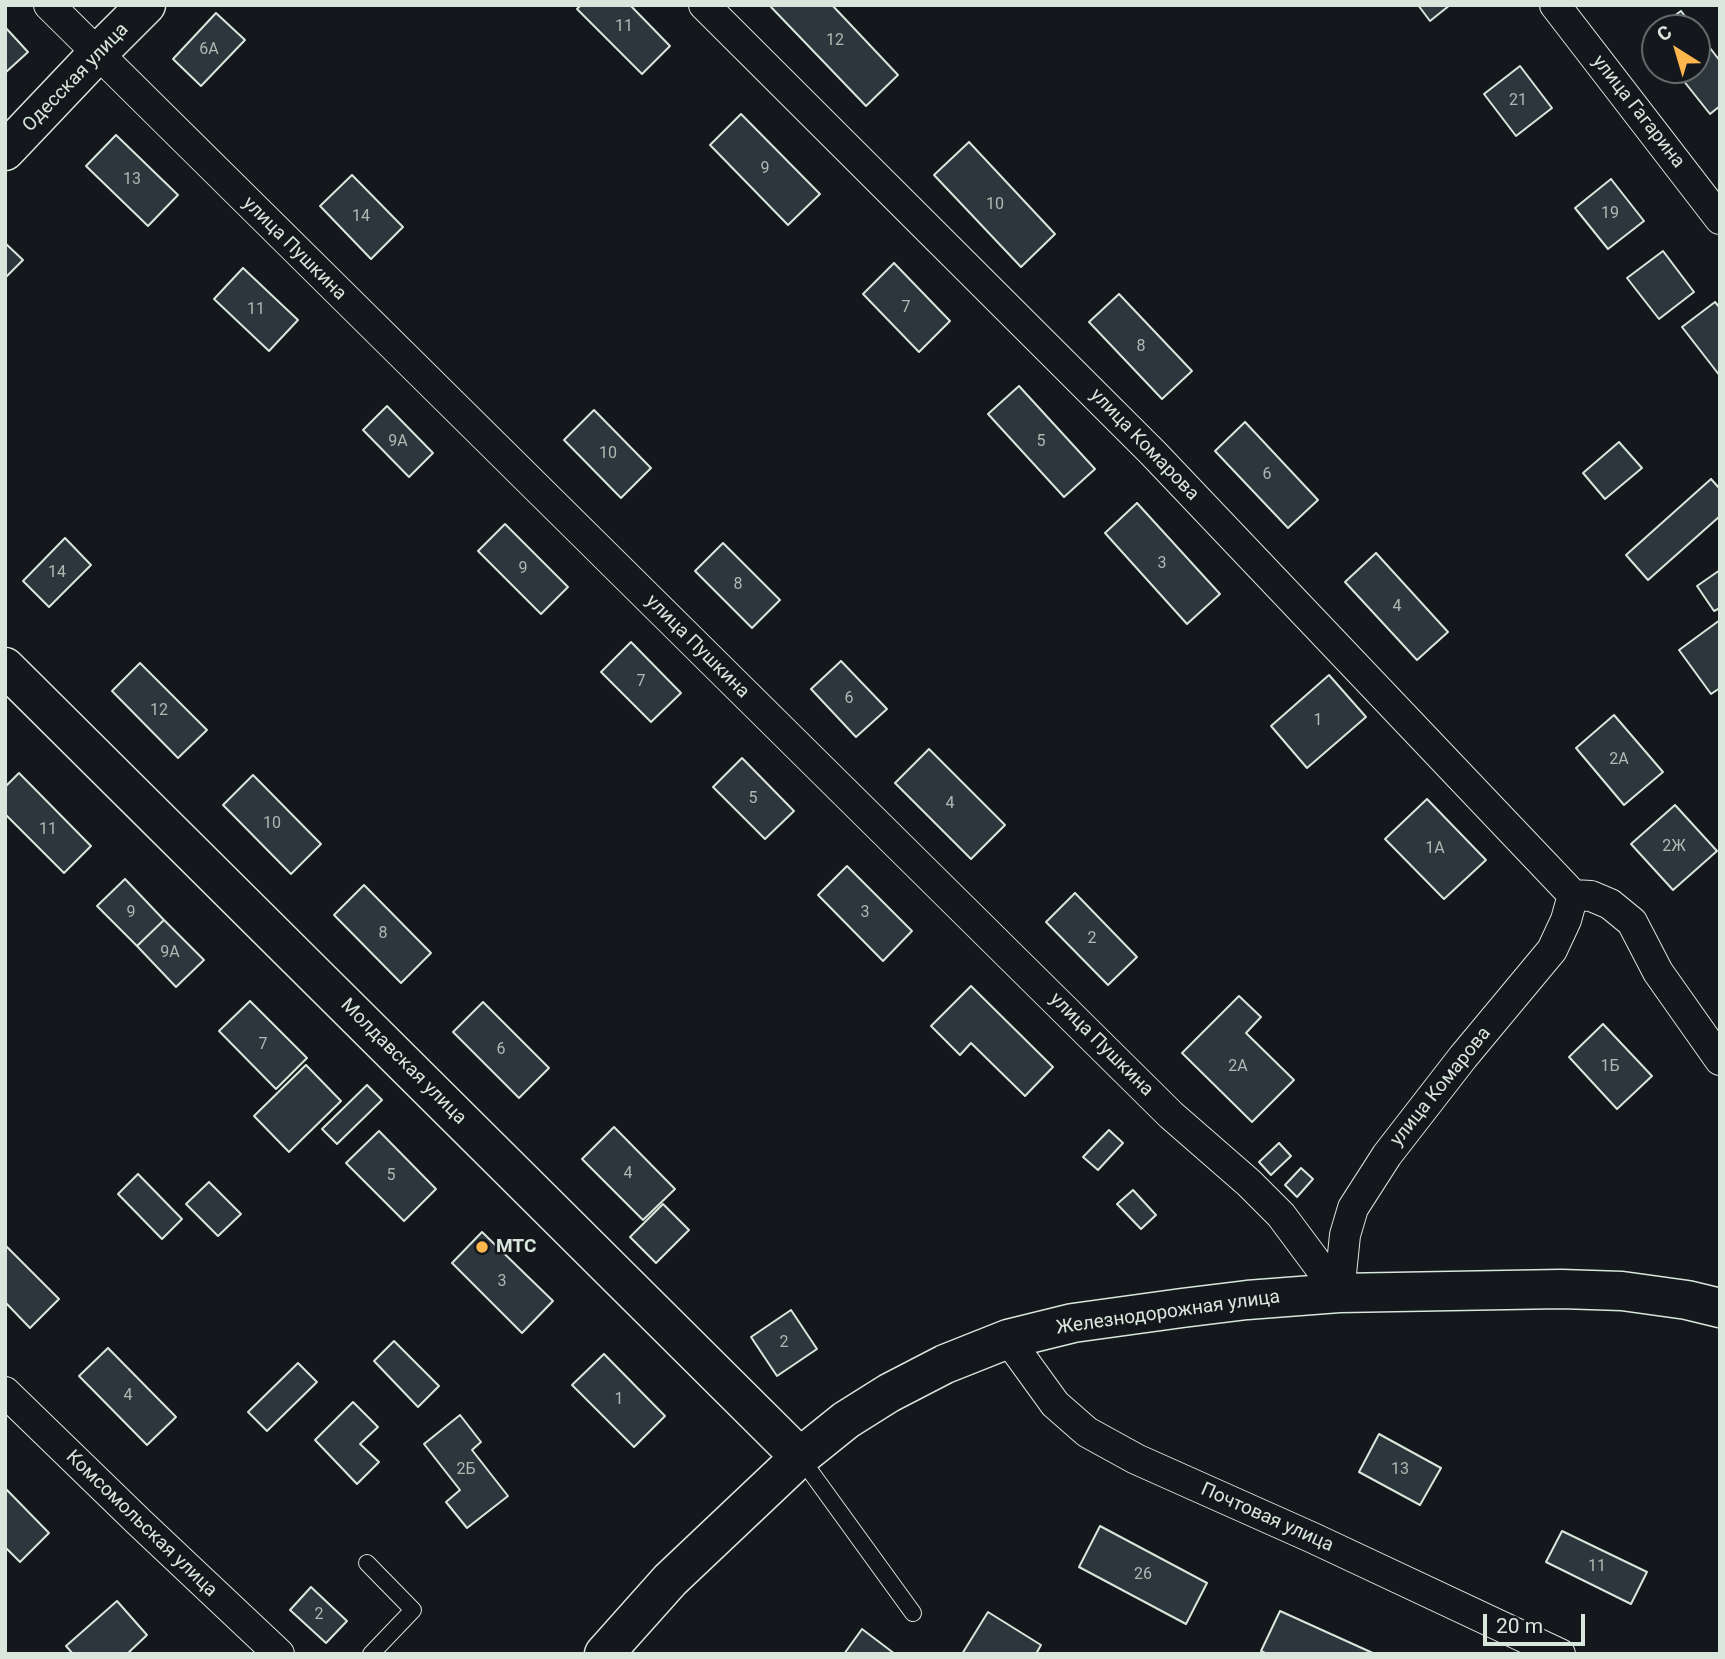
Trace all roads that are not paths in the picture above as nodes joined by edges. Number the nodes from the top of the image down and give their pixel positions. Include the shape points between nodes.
1 (49, 5) edge
2 (146, 5) edge
3 (704, 5) edge
4 (1555, 5) edge
5 (97, 54) junction
6 (5, 151) edge
7 (1720, 219) edge
8 (5, 667) edge
9 (1573, 895) junction
10 (1720, 1060) edge
11 (1339, 1293) junction
12 (1720, 1307) edge
13 (1008, 1339) junction
14 (5, 1392) edge
15 (800, 1457) junction
16 (367, 1563) dead end
17 (913, 1614) dead end
18 (279, 1654) edge
19 (371, 1654) edge
20 (604, 1654) edge
21 (1560, 1654) edge

1 - 5 street, улица Пушкина
2 - 5 street, Одесская улица
3 - 9 street, улица Комарова via 1153,453
4 - 7 street, улица Гагарина
5 - 6 street, Одесская улица
5 - 11 street, улица Пушкина via 1171,1115 1265,1199
8 - 15 street, Молдавская улица
9 - 10 street via 1610,904 1632,922 1658,972
9 - 11 street, улица Комарова via 1552,950 1387,1155 1353,1208 1345,1235
11 - 12 street, Железнодорожная улица via 1622,1291
11 - 13 street, Железнодорожная улица via 1073,1323
13 - 15 street, Железнодорожная улица via 944,1364 889,1394 846,1420
13 - 21 street, Почтовая улица via 1055,1404 1087,1432 1136,1459
14 - 18 street, Комсомольская улица
15 - 17 lane
15 - 20 street, Железнодорожная улица via 670,1580
16 - 19 lane via 414,1610

